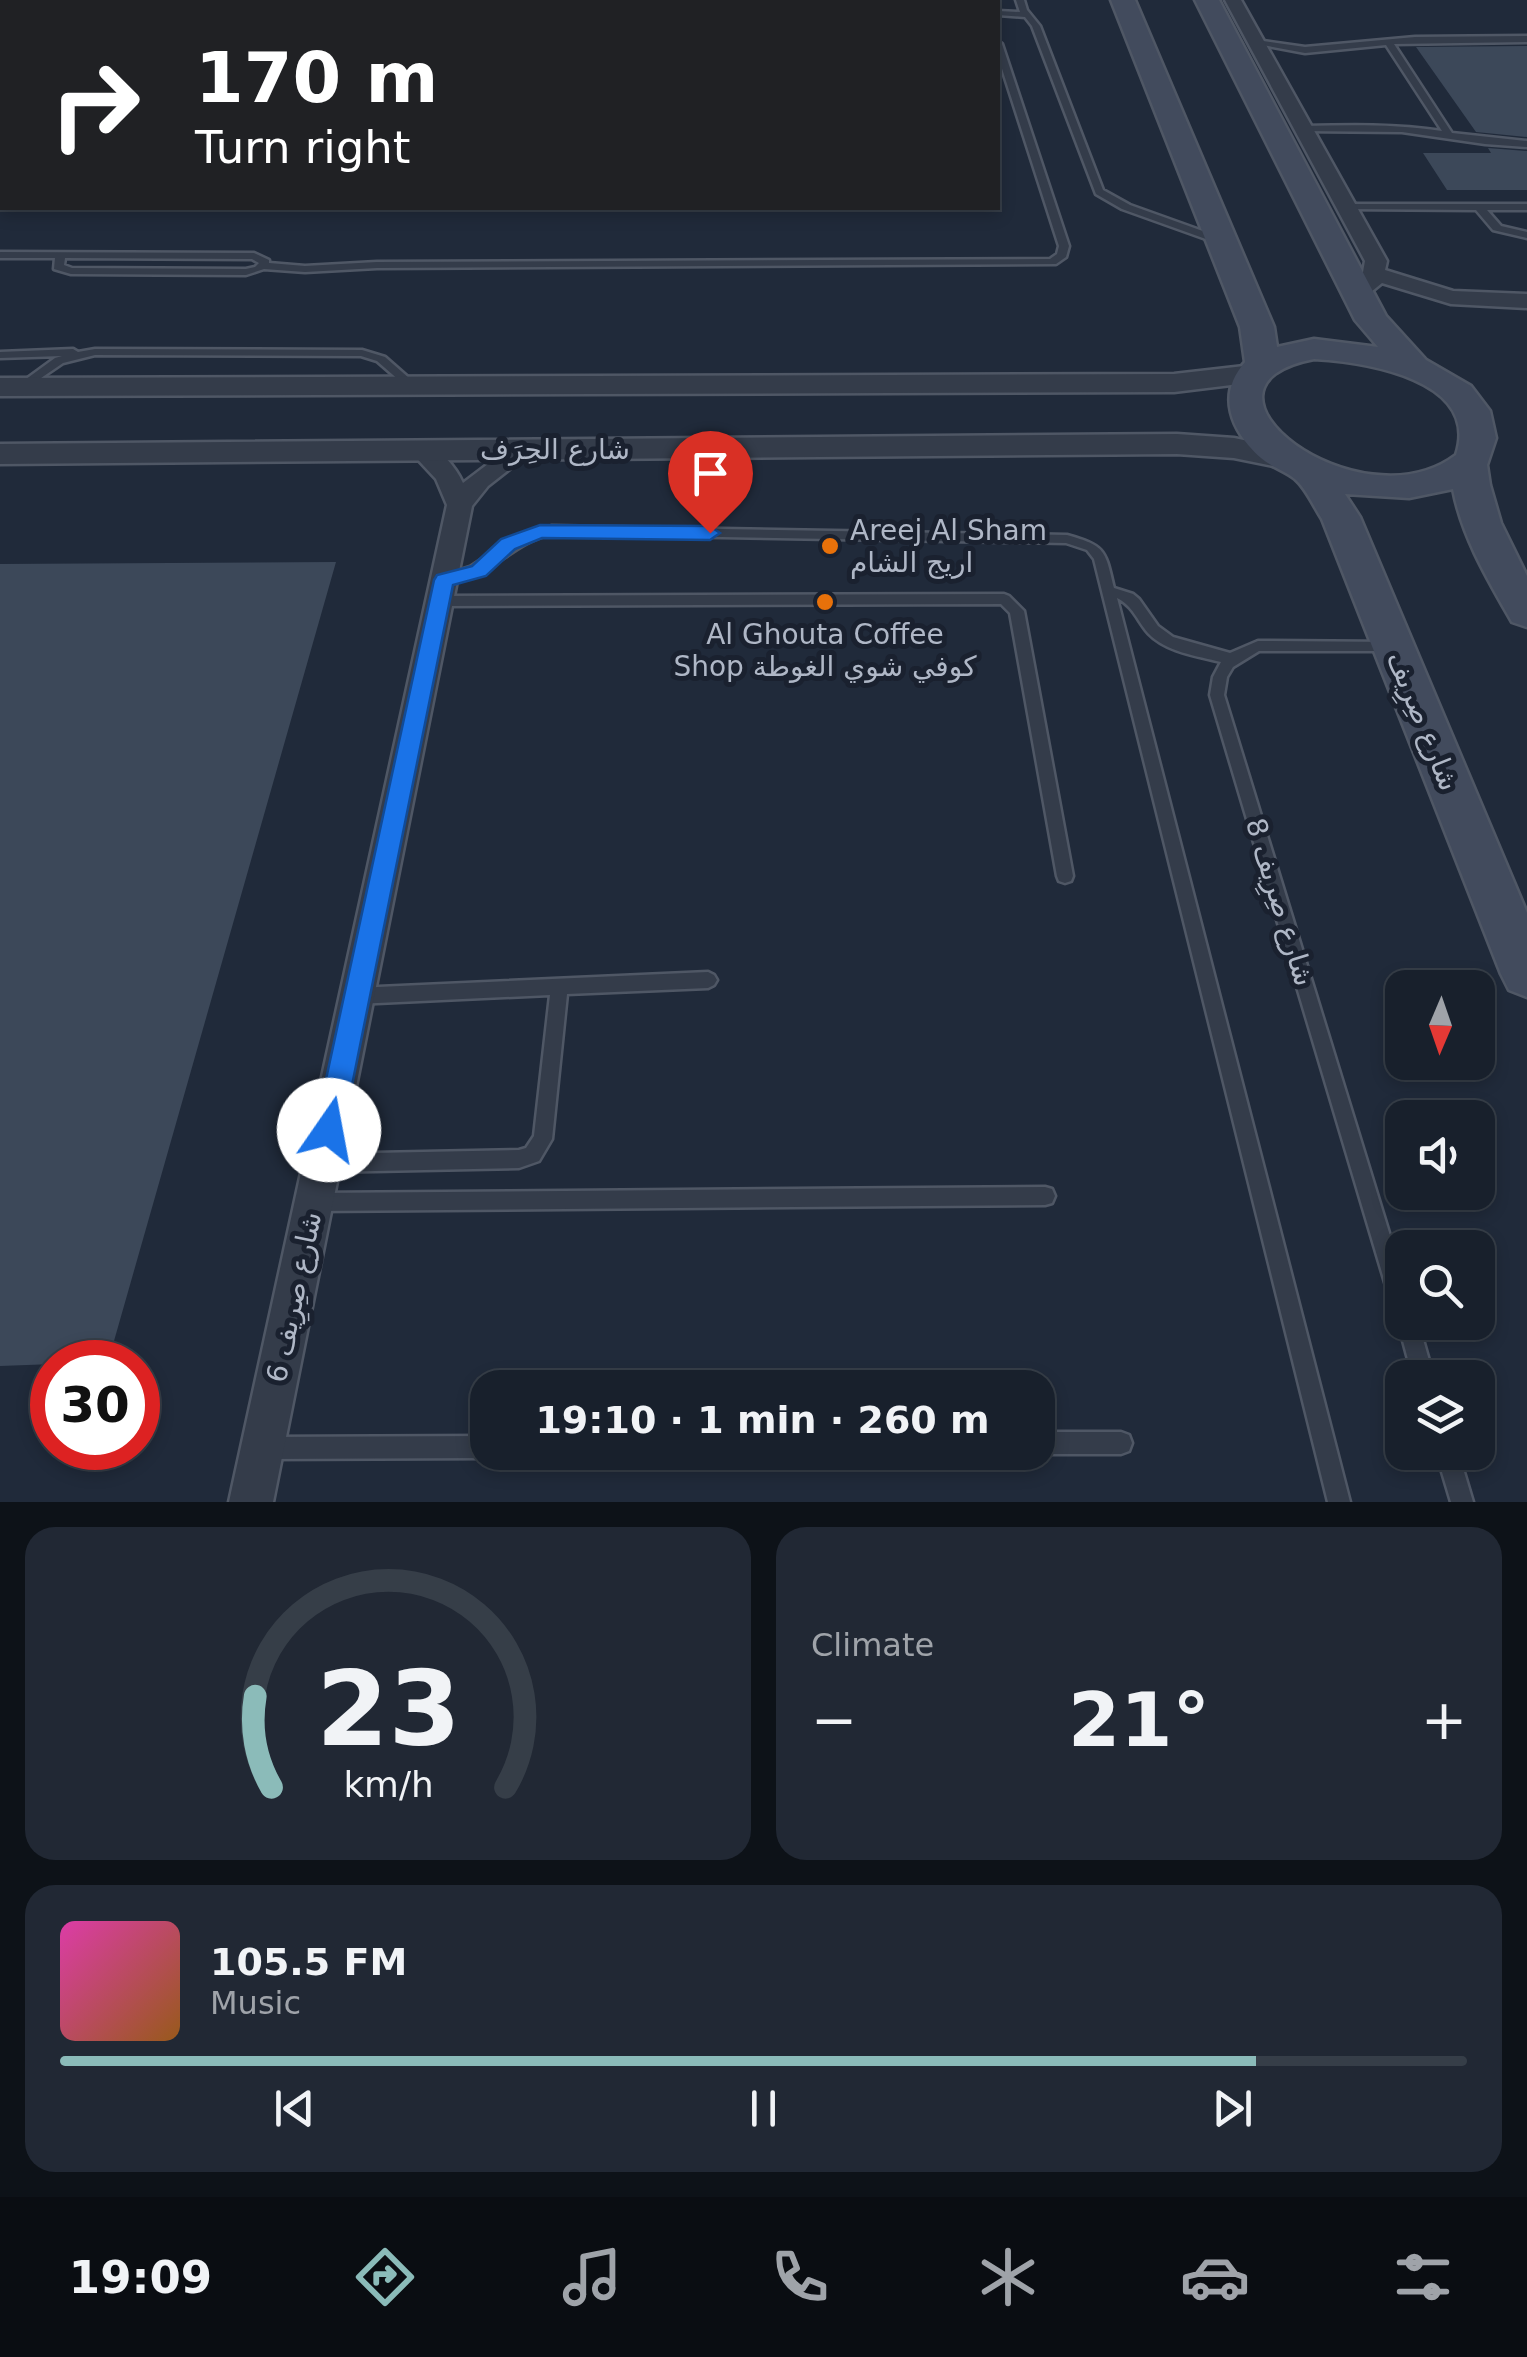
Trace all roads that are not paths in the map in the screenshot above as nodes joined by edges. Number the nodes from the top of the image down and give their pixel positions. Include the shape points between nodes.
1 (1020, 0) edge
2 (1123, 0) edge
3 (1207, 0) edge
4 (1232, 0) edge
5 (1000, 12) edge
6 (1026, 15) junction
7 (1527, 39) edge
8 (1388, 42) junction
9 (1256, 43) junction
10 (1000, 50) edge
11 (1304, 129) junction
12 (1449, 135) junction
13 (1527, 144) edge
14 (1347, 207) junction
15 (1479, 207) junction
16 (1527, 207) edge
17 (1527, 235) edge
18 (1221, 241) junction
19 (0, 255) edge
20 (1367, 283) junction
21 (1527, 301) edge
22 (82, 353) junction
23 (0, 355) edge
24 (34, 355) junction
25 (1412, 366) junction
26 (1258, 369) junction
27 (21, 382) edge
28 (412, 386) junction
29 (421, 450) junction
30 (522, 450) junction
31 (0, 454) edge
32 (1299, 465) junction
33 (1468, 465) junction
34 (460, 505) junction
35 (1490, 544) junction
36 (1527, 568) edge
37 (442, 590) junction
38 (1108, 592) junction
39 (1527, 612) edge
40 (1393, 646) junction
41 (1231, 659) junction
42 (1065, 876) dead end
43 (1527, 974) edge
44 (708, 980) dead end
45 (559, 987) junction
46 (356, 996) junction
47 (322, 1163) junction
48 (1045, 1196) dead end
49 (314, 1202) junction
50 (1385, 1250) edge
51 (1121, 1443) dead end
52 (1055, 1444) edge
53 (470, 1446) edge
54 (262, 1448) junction
55 (1452, 1470) edge
56 (250, 1502) edge
57 (1340, 1502) edge
58 (1462, 1502) edge

1 - 6 lane
2 - 18 main road
3 - 20 main road
4 - 9 street
5 - 6 lane
6 - 18 lane via 1036,26 1099,192
7 - 8 lane
8 - 9 lane via 1305,50
8 - 12 lane
9 - 11 street
10 - 19 lane via 1064,246 1052,262 306,269 263,266 264,259 254,256
11 - 12 lane via 1368,126
11 - 14 street
12 - 13 lane
14 - 15 lane
14 - 20 street via 1373,254
15 - 16 lane
15 - 17 lane via 1498,228
18 - 26 main road via 1257,327
20 - 21 street
20 - 25 main road via 1372,320
22 - 24 lane
22 - 27 lane
22 - 28 lane via 350,352 381,359
23 - 24 lane
24 - 27 lane
25 - 26 main road via 1346,349 1285,354
25 - 33 main road via 1465,403 1478,426 1478,448
26 - 28 street via 1174,382
26 - 32 main road, شارع صِرِيف via 1243,393 1246,415 1262,438
27 - 28 street
29 - 30 street, شارع الحِرَف
29 - 31 street, شارع الحِرَف
29 - 34 street via 448,474
30 - 32 street, شارع الحِرَف via 1177,444 1234,448
30 - 34 street, شارع صِرِيف 6 via 492,468
32 - 33 main road via 1366,485 1416,486
32 - 40 main road, شارع صِرِيف via 1341,517
33 - 35 main road
34 - 37 street, شارع صِرِيف 6
35 - 36 street
35 - 39 main road
37 - 38 lane via 479,571 517,538 552,530 1067,538 1097,552
37 - 42 lane via 1004,599 1017,612
37 - 46 street, شارع صِرِيف 6
38 - 41 lane via 1137,601 1166,639
38 - 57 lane
40 - 41 lane via 1276,644
40 - 43 main road, شارع صِرِيف
41 - 50 lane, شارع صِرِيف 8 via 1217,682 1218,695
44 - 45 lane
45 - 46 lane
45 - 47 lane via 542,1139 532,1155
46 - 47 street, شارع صِرِيف 6
47 - 49 street, شارع صِرِيف 6
48 - 49 lane
49 - 54 street, شارع صِرِيف 6
51 - 52 lane
53 - 54 lane
54 - 56 street, شارع صِرِيف 6
55 - 58 lane

